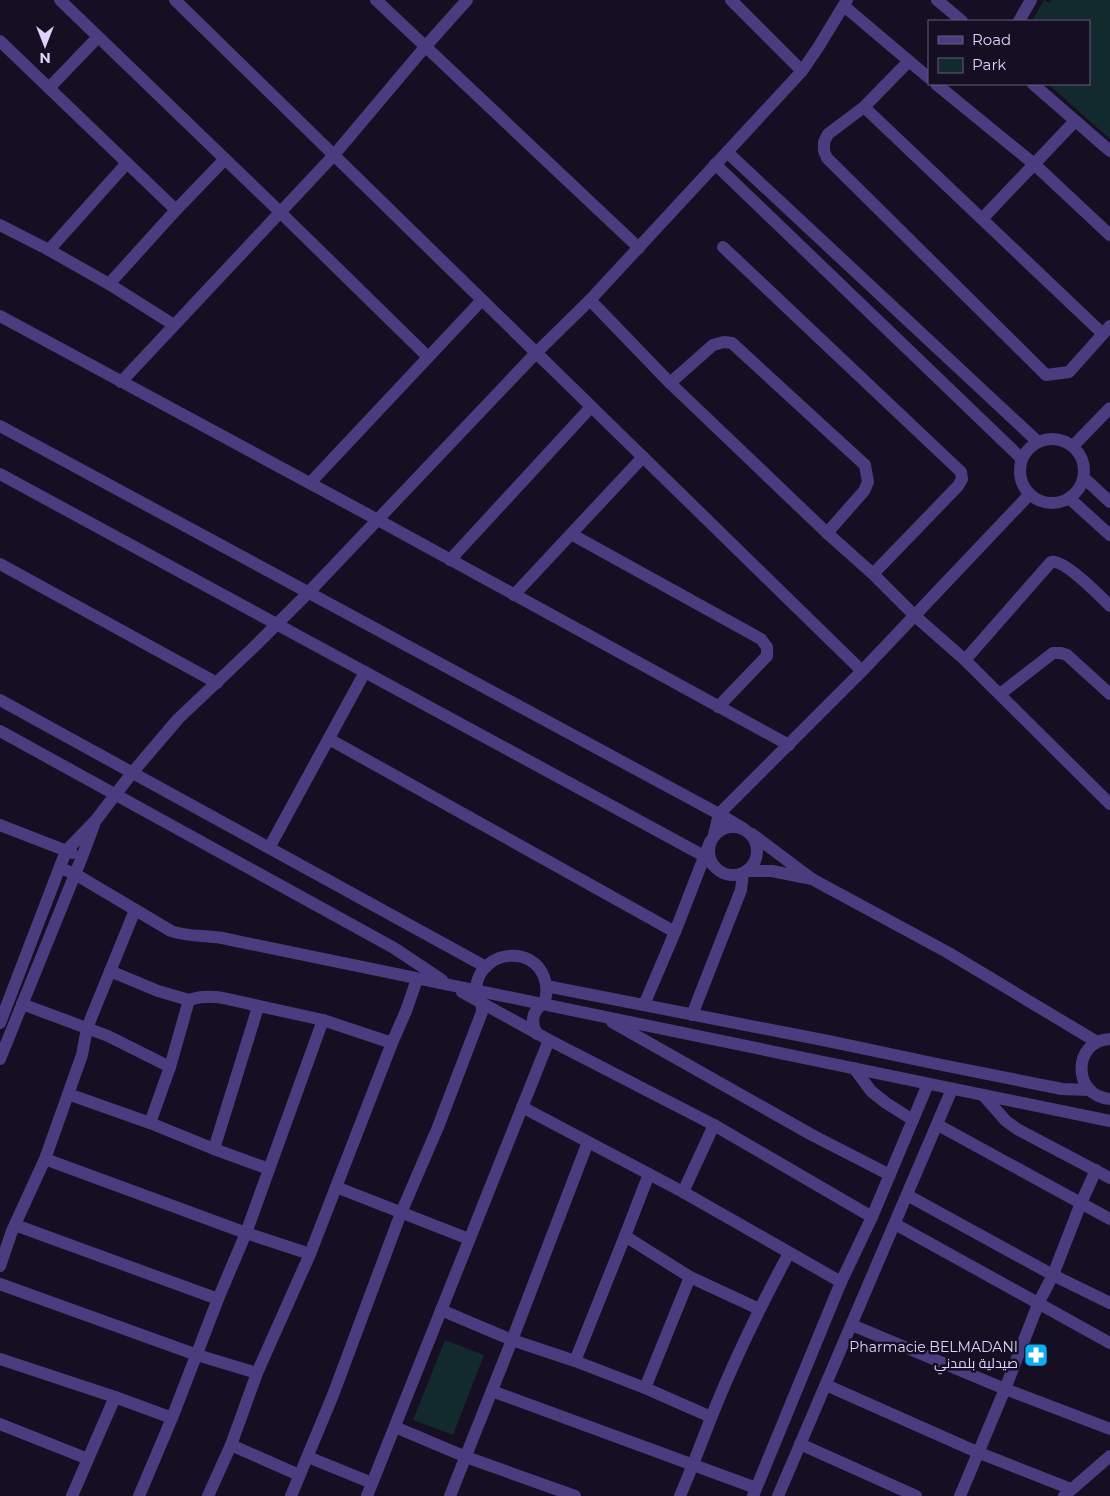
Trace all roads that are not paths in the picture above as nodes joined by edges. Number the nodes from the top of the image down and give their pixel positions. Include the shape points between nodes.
1 (60, 0) edge
2 (175, 0) edge
3 (376, 0) edge
4 (467, 0) edge
5 (731, 0) edge
6 (937, 0) edge
7 (1031, 0) edge
8 (846, 3) edge
9 (961, 20) edge
10 (1020, 20) edge
11 (98, 37) junction
12 (0, 41) edge
13 (425, 47) junction
14 (909, 61) junction
15 (802, 71) junction
16 (928, 77) edge
17 (937, 85) edge
18 (1035, 85) edge
19 (49, 88) junction
20 (864, 107) junction
21 (1075, 121) junction
22 (1110, 151) edge
23 (727, 152) junction
24 (334, 155) junction
25 (225, 159) junction
26 (127, 163) junction
27 (715, 164) junction
28 (1034, 164) junction
29 (176, 210) junction
30 (280, 212) junction
31 (982, 219) junction
32 (0, 225) edge
33 (1110, 235) edge
34 (723, 247) dead end
35 (639, 248) junction
36 (48, 250) junction
37 (109, 284) junction
38 (482, 300) junction
39 (590, 300) junction
40 (0, 316) edge
41 (174, 325) junction
42 (1106, 330) edge
43 (536, 353) junction
44 (428, 357) junction
45 (121, 382) junction
46 (670, 383) junction
47 (591, 407) junction
48 (1110, 408) edge
49 (0, 426) edge
50 (1038, 442) junction
51 (1074, 446) junction
52 (643, 457) junction
53 (1022, 459) junction
54 (0, 474) edge
55 (1084, 478) junction
56 (310, 483) junction
57 (1030, 494) junction
58 (1069, 498) junction
59 (1110, 502) edge
60 (378, 520) junction
61 (827, 532) junction
62 (571, 534) junction
63 (1110, 535) edge
64 (450, 560) junction
65 (0, 564) edge
66 (873, 574) junction
67 (308, 593) junction
68 (514, 596) junction
69 (1110, 606) edge
70 (915, 616) junction
71 (277, 624) junction
72 (965, 660) junction
73 (365, 672) junction
74 (862, 672) junction
75 (217, 683) junction
76 (1000, 694) junction
77 (1110, 694) edge
78 (0, 700) edge
79 (718, 708) junction
80 (0, 732) edge
81 (329, 739) junction
82 (789, 745) junction
83 (132, 773) junction
84 (115, 794) junction
85 (1110, 804) edge
86 (719, 814) junction
87 (96, 820) junction
88 (0, 825) edge
89 (748, 831) junction
90 (712, 839) junction
91 (269, 848) junction
92 (66, 851) junction
93 (704, 856) junction
94 (82, 857) junction
95 (714, 866) junction
96 (60, 868) junction
97 (744, 872) junction
98 (75, 874) junction
99 (812, 879) junction
100 (135, 910) junction
101 (675, 932) junction
102 (486, 967) junction
103 (110, 971) junction
104 (416, 982) dead end
105 (449, 984) junction
106 (546, 986) junction
107 (477, 990) junction
108 (189, 1000) junction
109 (482, 1003) junction
110 (22, 1004) junction
111 (543, 1004) junction
112 (644, 1005) junction
113 (258, 1007) junction
114 (692, 1015) junction
115 (601, 1016) junction
116 (323, 1020) junction
117 (0, 1023) edge
118 (88, 1028) junction
119 (537, 1034) junction
120 (549, 1040) junction
121 (1104, 1041) edge
122 (392, 1042) junction
123 (0, 1059) edge
124 (170, 1067) junction
125 (854, 1068) junction
126 (928, 1084) junction
127 (952, 1089) junction
128 (1090, 1090) junction
129 (68, 1094) junction
130 (983, 1095) junction
131 (1110, 1099) edge
132 (522, 1107) junction
133 (913, 1120) junction
134 (1110, 1121) edge
135 (150, 1123) junction
136 (714, 1125) junction
137 (938, 1125) junction
138 (588, 1142) junction
139 (214, 1149) junction
140 (46, 1159) junction
141 (269, 1169) junction
142 (1096, 1170) junction
143 (649, 1174) junction
144 (890, 1175) junction
145 (1110, 1178) edge
146 (336, 1187) junction
147 (683, 1192) junction
148 (908, 1195) junction
149 (1081, 1203) junction
150 (402, 1213) junction
151 (872, 1217) junction
152 (1110, 1218) edge
153 (895, 1224) junction
154 (9, 1228) edge
155 (246, 1232) junction
156 (625, 1236) junction
157 (469, 1239) junction
158 (789, 1253) junction
159 (310, 1254) junction
160 (0, 1266) edge
161 (1053, 1275) junction
162 (690, 1277) junction
163 (841, 1282) junction
164 (0, 1284) edge
165 (218, 1299) junction
166 (1039, 1302) junction
167 (1110, 1303) edge
168 (759, 1309) junction
169 (441, 1310) junction
170 (852, 1325) junction
171 (512, 1340) junction
172 (1110, 1343) edge
173 (197, 1355) junction
174 (0, 1359) edge
175 (575, 1361) junction
176 (257, 1373) junction
177 (826, 1385) junction
178 (645, 1388) junction
179 (1005, 1389) junction
180 (492, 1391) junction
181 (115, 1397) junction
182 (711, 1417) junction
183 (172, 1418) junction
184 (0, 1424) edge
185 (395, 1427) junction
186 (1110, 1429) edge
187 (800, 1444) junction
188 (231, 1445) junction
189 (977, 1452) junction
190 (308, 1456) junction
191 (466, 1456) junction
192 (1110, 1456) edge
193 (88, 1459) junction
194 (694, 1464) junction
195 (300, 1474) junction
196 (372, 1483) junction
197 (755, 1492) edge
198 (1068, 1493) edge
199 (72, 1496) edge
200 (138, 1496) edge
201 (208, 1496) edge
202 (291, 1496) edge
203 (367, 1496) edge
204 (450, 1496) edge
205 (575, 1496) edge
206 (680, 1496) edge
207 (778, 1496) edge
208 (916, 1496) edge
209 (960, 1496) edge

1 - 11 street
2 - 24 street
3 - 13 street
4 - 13 street
5 - 15 street
6 - 9 street
7 - 10 street
8 - 14 street
8 - 15 street
11 - 19 street
11 - 25 street
12 - 19 street
13 - 24 street
13 - 35 street
14 - 16 street
14 - 20 street
15 - 23 street
17 - 28 street
18 - 21 street
19 - 26 street
20 - 31 street
20 - 42 street via 828,134 824,142 827,158 1046,375 1069,372
21 - 22 street
21 - 28 street
23 - 27 street
23 - 50 street
24 - 30 street
24 - 38 street
25 - 29 street
25 - 30 street
26 - 29 street
26 - 36 street
27 - 35 street
27 - 53 street
28 - 31 street
28 - 33 street
29 - 37 street
30 - 41 street
30 - 44 street
31 - 42 street
32 - 36 street
34 - 66 street via 961,472 958,486
35 - 39 street
36 - 37 street
37 - 41 street
38 - 43 street
38 - 44 street
39 - 43 street
39 - 46 street
40 - 45 street
41 - 45 street
43 - 47 street
43 - 60 street
44 - 56 street
45 - 56 street
46 - 61 street
46 - 61 street via 713,345 732,343 865,465 868,482 864,491
47 - 52 street
47 - 64 street
48 - 51 street
49 - 67 street
50 - 51 street via 1062,440
50 - 53 street
51 - 55 street via 1083,461
52 - 62 street
52 - 74 street
53 - 57 street via 1021,478
54 - 71 street
55 - 58 street
55 - 59 street
56 - 60 street
57 - 58 street via 1049,503
57 - 70 street
58 - 63 street
60 - 64 street
60 - 67 street
61 - 66 street
62 - 68 street
62 - 79 street via 761,639 767,647 767,656
64 - 68 street
65 - 75 street
66 - 70 street
67 - 71 street
67 - 86 street
68 - 79 street
69 - 72 street via 1081,578 1059,562 1051,562
70 - 72 street
70 - 74 street
71 - 73 street
71 - 75 street
72 - 76 street
73 - 81 street
73 - 93 street
74 - 82 street
75 - 83 street via 178,719
76 - 77 street via 1053,652 1067,656
76 - 85 street
78 - 83 street
79 - 82 street
80 - 84 street
81 - 91 street
81 - 101 street
82 - 86 street
83 - 84 street
83 - 91 street
84 - 87 street
84 - 105 street via 394,948
86 - 89 street
86 - 90 street
87 - 92 street
87 - 94 street
88 - 92 street
89 - 90 street via 728,827
89 - 97 street via 755,840 757,855
89 - 99 street
90 - 93 street
90 - 95 street via 709,850
91 - 102 street
92 - 94 street
92 - 96 street
93 - 95 street
93 - 101 street
94 - 98 street
95 - 97 street via 727,874
96 - 98 street
96 - 117 street
97 - 99 street via 772,872
97 - 114 street via 741,890
98 - 100 street
98 - 110 street
99 - 121 street
100 - 103 street
100 - 105 street via 180,935 222,938
101 - 112 street
102 - 106 street via 497,958 518,955 538,966
102 - 107 street
103 - 108 street
103 - 118 street
104 - 122 street
105 - 107 street
105 - 109 street
106 - 111 street
106 - 112 street
107 - 109 street
107 - 111 street
108 - 113 street via 211,996
108 - 124 street
109 - 119 street
109 - 150 street via 482,1012
110 - 118 street
110 - 123 street
111 - 115 street
111 - 119 street via 537,1009 533,1022
112 - 114 street
113 - 116 street
113 - 139 street
114 - 128 street via 1062,1089
115 - 125 street
115 - 144 street via 812,1135
116 - 122 street
116 - 141 street
118 - 124 street
118 - 129 street
119 - 120 street
120 - 132 street
120 - 136 street
121 - 128 street via 1090,1048 1081,1064 1084,1083
122 - 146 street
124 - 135 street
125 - 126 street
125 - 133 street via 870,1091
126 - 127 street
126 - 133 street
127 - 130 street
127 - 137 street
128 - 131 street
129 - 135 street
129 - 140 street
130 - 134 street
130 - 142 street via 1017,1130
132 - 138 street
132 - 157 street
133 - 144 street
135 - 139 street
136 - 147 street
136 - 151 street
137 - 148 street
137 - 149 street
138 - 143 street
138 - 171 street
139 - 141 street
140 - 154 street
140 - 155 street
141 - 155 street
142 - 145 street
142 - 149 street
143 - 147 street
143 - 156 street
144 - 151 street
146 - 150 street
146 - 159 street
147 - 158 street
148 - 153 street
148 - 161 street
149 - 152 street
149 - 161 street
150 - 157 street
150 - 190 street
151 - 163 street
153 - 166 street
153 - 170 street
154 - 160 street
154 - 165 street
155 - 159 street
155 - 165 street
156 - 162 street
156 - 175 street
157 - 169 street
158 - 163 street
158 - 168 street
159 - 176 street
161 - 166 street
161 - 167 street
162 - 168 street
162 - 178 street
163 - 197 street
164 - 173 street
165 - 173 street
166 - 172 street
166 - 179 street
168 - 182 street
169 - 171 street
169 - 185 street
170 - 177 street
170 - 179 street
171 - 175 street
171 - 180 street
173 - 176 street
173 - 183 street
174 - 181 street
175 - 178 street
176 - 188 street
177 - 187 street
177 - 189 street
178 - 182 street
179 - 186 street
179 - 189 street
180 - 191 street
180 - 194 street
181 - 183 street
181 - 193 street
182 - 194 street
183 - 200 street
184 - 193 street
185 - 191 street
185 - 196 street
187 - 207 street
187 - 208 street
188 - 195 street
188 - 201 street
189 - 198 street
189 - 209 street
190 - 195 street
190 - 196 street
191 - 204 street
191 - 205 street
192 - 198 street
193 - 199 street
194 - 197 street
194 - 206 street
195 - 202 street
196 - 203 street

